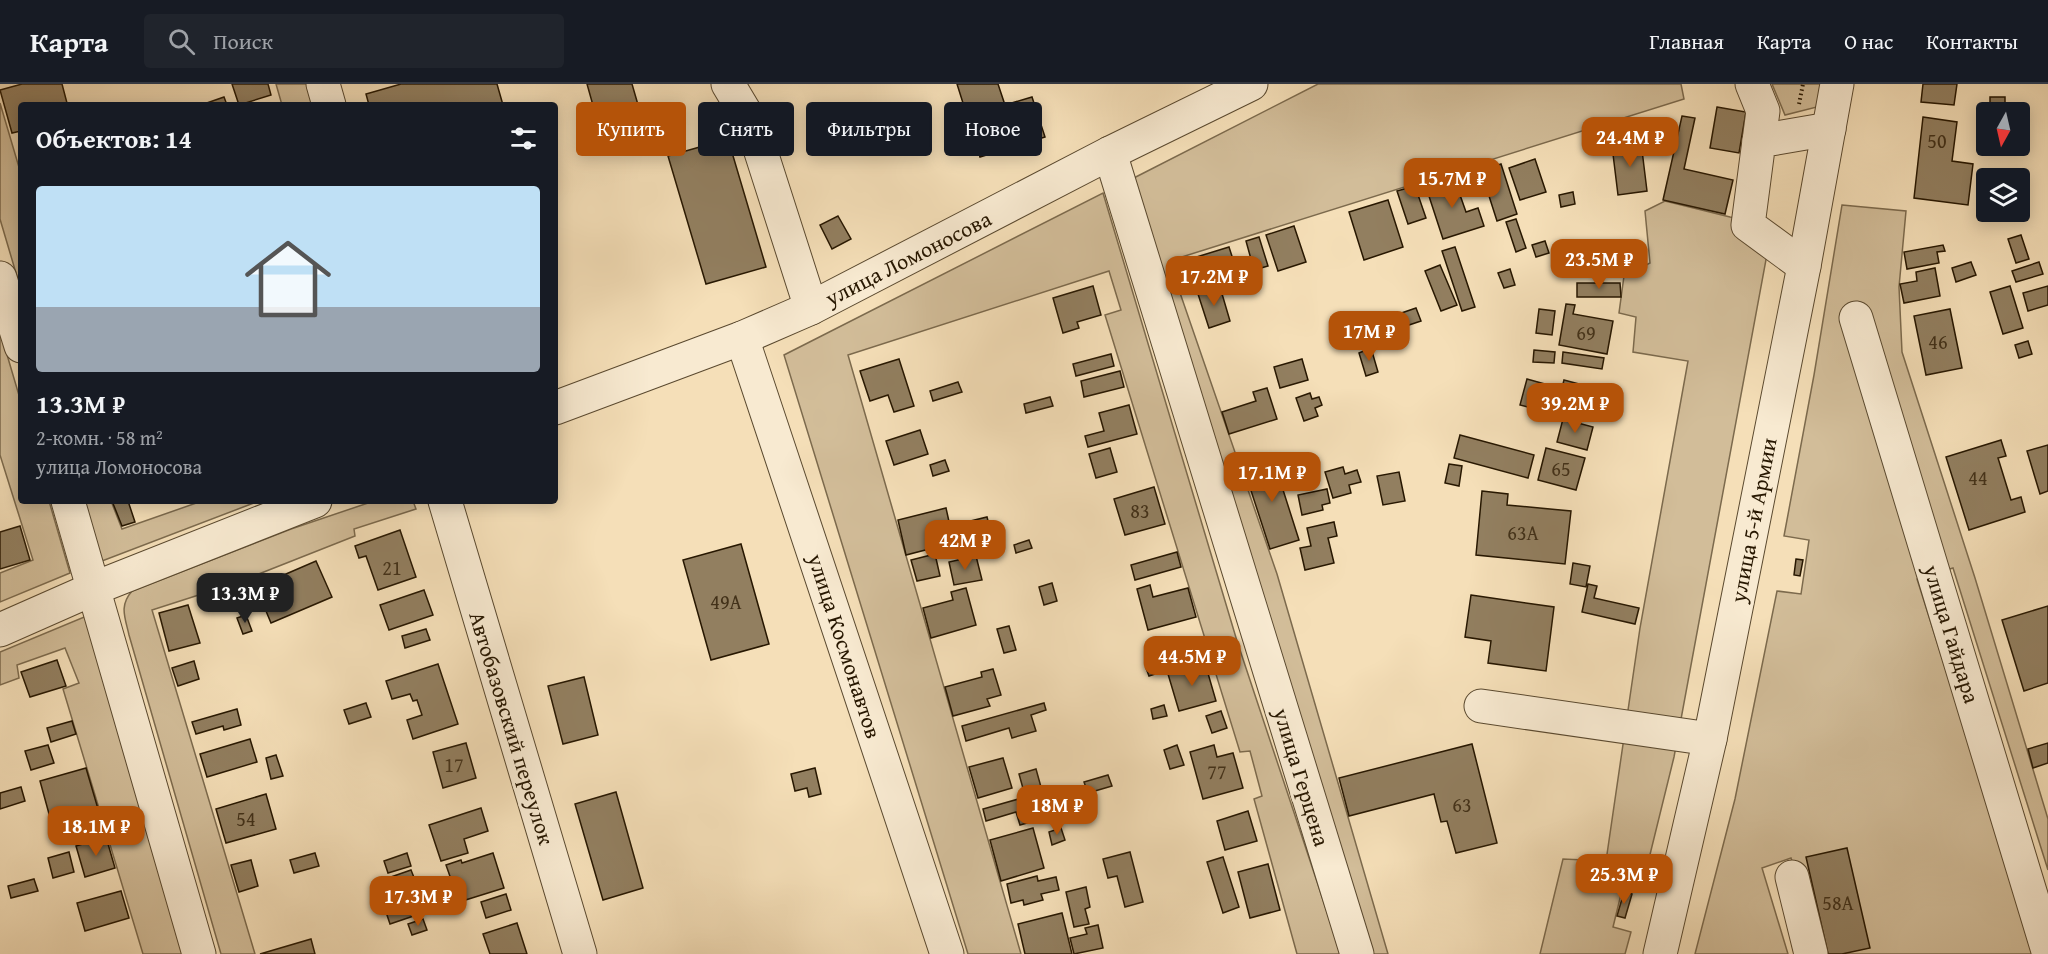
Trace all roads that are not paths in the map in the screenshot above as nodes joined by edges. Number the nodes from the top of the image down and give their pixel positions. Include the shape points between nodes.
1 (323, 84) edge
2 (728, 84) edge
3 (1251, 84) edge
4 (1752, 84) edge
5 (1837, 84) edge
6 (328, 102) edge
7 (1829, 129) junction
8 (1759, 141) junction
9 (1110, 153) junction
10 (1804, 266) junction
11 (0, 278) edge
12 (811, 308) junction
13 (1856, 318) dead end
14 (18, 336) edge
15 (742, 338) junction
16 (558, 407) edge
17 (69, 504) edge
18 (307, 504) edge
19 (446, 504) edge
20 (95, 588) junction
21 (0, 630) edge
22 (1481, 706) dead end
23 (1710, 739) junction
24 (1792, 877) dead end
25 (2048, 951) edge
26 (199, 954) edge
27 (580, 954) edge
28 (947, 954) edge
29 (1357, 954) edge
30 (1660, 954) edge
31 (1811, 954) edge

1 - 6 street
2 - 12 street via 752,124
3 - 9 street, улица Ломоносова
4 - 8 street via 1763,111
5 - 7 street, улица 5-й Армии
7 - 8 street
7 - 10 street, улица 5-й Армии
8 - 10 street via 1748,225
9 - 12 street, улица Ломоносова
9 - 29 street, улица Герцена
10 - 23 street, улица 5-й Армии
11 - 14 street
12 - 15 street, улица Ломоносова
13 - 25 street, улица Гайдара
15 - 16 street, улица Ломоносова
15 - 28 street, улица Космонавтов
17 - 20 street
18 - 20 street
19 - 27 street, Автобазовский переулок
20 - 21 street
20 - 26 street
22 - 23 street
23 - 30 street, улица 5-й Армии
24 - 31 street

